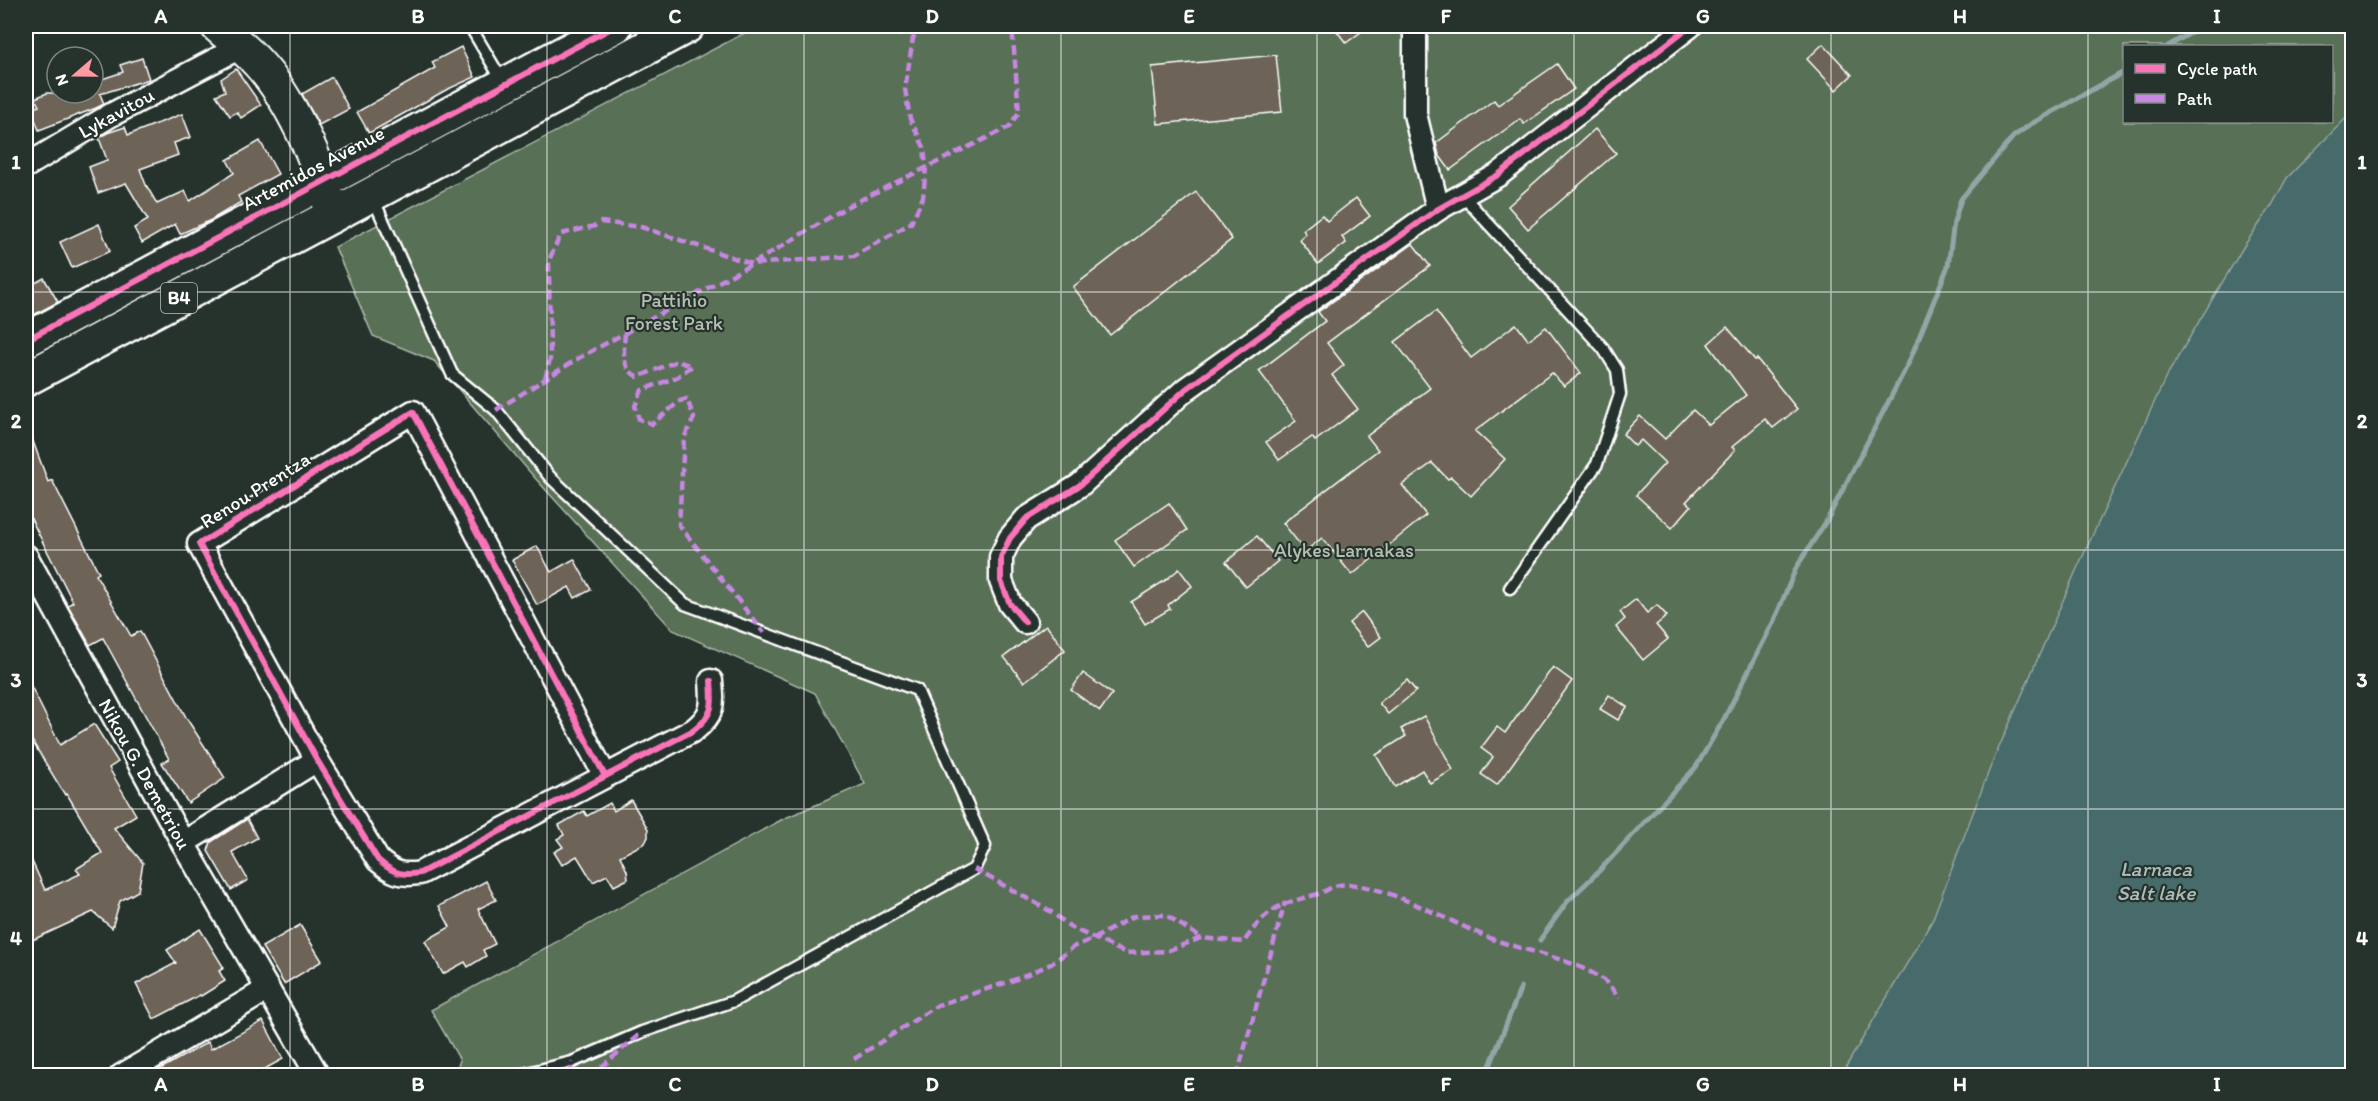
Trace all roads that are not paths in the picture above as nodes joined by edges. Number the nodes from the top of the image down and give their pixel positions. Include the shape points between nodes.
1 (217, 26) edge
2 (470, 26) edge
3 (615, 26) edge
4 (687, 26) edge
5 (1414, 26) edge
6 (1690, 26) edge
7 (240, 46) junction
8 (505, 86) junction
9 (26, 165) edge
10 (324, 181) junction
11 (372, 195) junction
12 (1462, 195) junction
13 (1438, 209) junction
14 (332, 217) junction
15 (26, 340) edge
16 (26, 379) edge
17 (26, 556) edge
18 (1510, 588) dead end
19 (1025, 622) dead end
20 (711, 681) dead end
21 (317, 760) junction
22 (605, 776) junction
23 (183, 843) junction
24 (268, 989) junction
25 (121, 1076) edge
26 (318, 1076) edge
27 (515, 1076) edge

1 - 7 street
2 - 8 lane
3 - 8 main road, Artemidos Avenue / B4
4 - 11 main road, B4
5 - 13 street via 1415,114
6 - 12 street via 1498,176
7 - 9 street, Lykavitou
7 - 10 street via 275,84
8 - 10 main road, Artemidos Avenue / B4
10 - 14 street
10 - 15 main road, Artemidos Avenue / B4
11 - 14 main road, B4
11 - 27 lane via 452,374 496,410 550,477 685,604 917,690 985,846 974,869 734,1001 642,1032 572,1062
12 - 13 street
12 - 18 lane via 1603,348 1617,370 1620,394 1597,464
13 - 19 street via 1186,389 1080,485 1026,519 1001,557 1001,581 1010,604
14 - 16 main road, B4
17 - 23 street, Nikou G. Demetriou
20 - 22 street, Renou Prentza via 713,702 708,719
21 - 22 street, Renou Prentza via 378,860 392,872 405,875 420,873
21 - 22 street, Renou Prentza via 199,544 413,412
21 - 23 street
23 - 24 street, Nikou G. Demetriou
24 - 25 street
24 - 26 street, Nikou G. Demetriou

